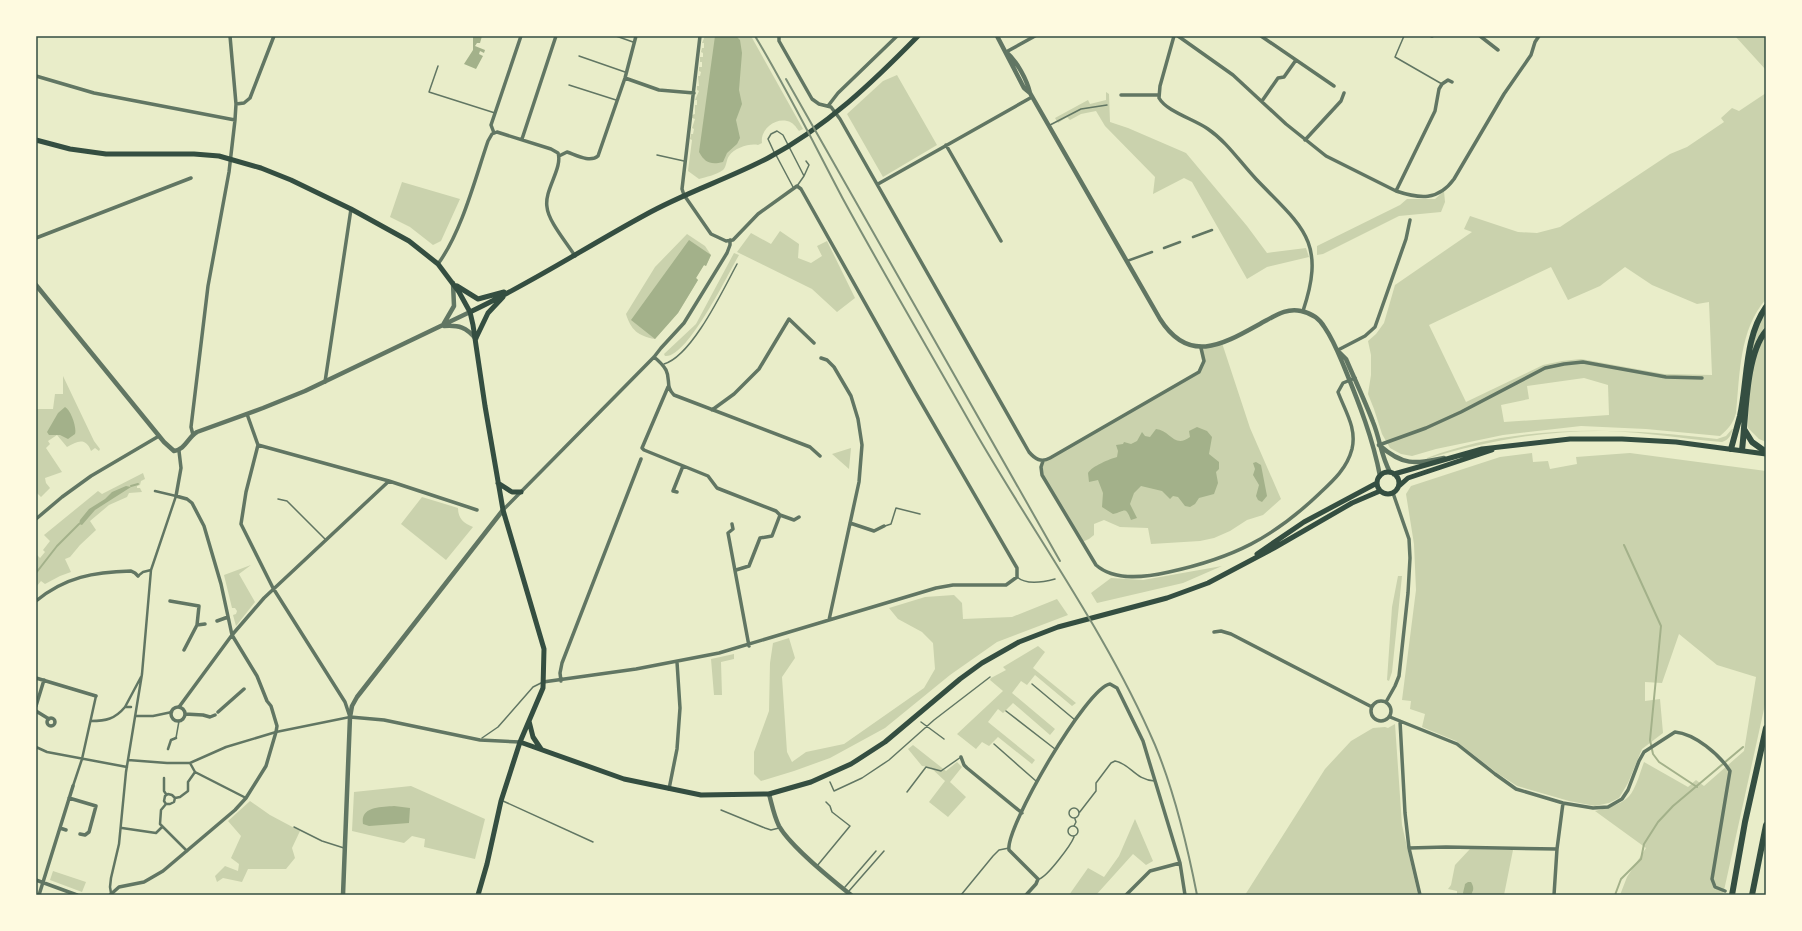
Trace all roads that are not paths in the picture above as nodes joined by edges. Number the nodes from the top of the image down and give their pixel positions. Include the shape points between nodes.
1 (230, 36) edge
2 (274, 36) edge
3 (521, 36) edge
4 (556, 36) edge
5 (616, 36) edge
6 (636, 36) edge
7 (700, 36) edge
8 (779, 36) edge
9 (897, 36) edge
10 (918, 36) edge
11 (997, 36) edge
12 (1035, 36) edge
13 (1174, 36) edge
14 (1178, 36) edge
15 (1261, 36) edge
16 (1404, 36) edge
17 (1429, 36) edge
18 (1434, 36) edge
19 (1480, 36) edge
20 (1539, 36) edge
21 (635, 42) junction
22 (1498, 50) dead end
23 (1006, 52) junction
24 (579, 56) dead end
25 (1296, 60) junction
26 (438, 66) dead end
27 (627, 72) junction
28 (36, 76) edge
29 (625, 78) junction
30 (1452, 82) dead end
31 (1442, 84) junction
32 (569, 85) dead end
33 (1334, 86) dead end
34 (694, 93) junction
35 (1344, 93) dead end
36 (1121, 94) dead end
37 (1031, 95) junction
38 (1159, 95) junction
39 (618, 101) junction
40 (1262, 101) junction
41 (236, 104) junction
42 (1107, 104) dead end
43 (828, 106) junction
44 (495, 113) junction
45 (235, 120) junction
46 (1049, 126) junction
47 (494, 133) junction
48 (522, 139) junction
49 (36, 140) edge
50 (1304, 140) junction
51 (946, 145) junction
52 (657, 155) dead end
53 (559, 156) junction
54 (231, 159) junction
55 (806, 160) dead end
56 (686, 161) junction
57 (804, 176) junction
58 (191, 178) dead end
59 (878, 184) junction
60 (795, 188) junction
61 (1396, 191) junction
62 (684, 195) junction
63 (351, 209) junction
64 (1410, 220) dead end
65 (1212, 230) dead end
66 (1193, 237) dead end
67 (36, 238) edge
68 (730, 240) junction
69 (1001, 241) dead end
70 (1180, 242) dead end
71 (1164, 248) dead end
72 (1152, 252) dead end
73 (575, 256) junction
74 (1127, 262) junction
75 (438, 264) junction
76 (737, 264) dead end
77 (453, 283) junction
78 (36, 285) edge
79 (508, 292) junction
80 (1766, 307) edge
81 (1303, 311) junction
82 (470, 312) junction
83 (442, 326) junction
84 (1766, 331) edge
85 (476, 340) junction
86 (814, 343) dead end
87 (1201, 348) junction
88 (1338, 350) junction
89 (655, 357) junction
90 (821, 358) dead end
91 (662, 365) junction
92 (1702, 378) dead end
93 (1352, 379) junction
94 (325, 382) junction
95 (668, 387) junction
96 (712, 410) junction
97 (247, 414) junction
98 (1744, 429) junction
99 (193, 435) junction
100 (158, 436) junction
101 (258, 445) junction
102 (1379, 445) junction
103 (1503, 446) junction
104 (1731, 449) junction
105 (1742, 450) junction
106 (179, 451) junction
107 (1766, 453) edge
108 (1461, 454) junction
109 (820, 456) dead end
110 (641, 459) dead end
111 (1043, 460) junction
112 (683, 466) junction
113 (1392, 473) junction
114 (1380, 476) junction
115 (389, 481) junction
116 (498, 483) junction
117 (1377, 483) junction
118 (1399, 486) junction
119 (154, 491) dead end
120 (1380, 491) junction
121 (521, 492) junction
122 (677, 492) dead end
123 (1393, 493) junction
124 (176, 496) junction
125 (278, 499) dead end
126 (477, 510) dead end
127 (503, 510) junction
128 (920, 514) dead end
129 (780, 515) junction
130 (798, 517) dead end
131 (36, 519) edge
132 (732, 524) dead end
133 (850, 524) junction
134 (884, 526) joint
135 (326, 540) junction
136 (1245, 563) junction
137 (151, 570) junction
138 (736, 570) junction
139 (138, 576) joint
140 (1018, 578) junction
141 (1055, 579) dead end
142 (273, 588) junction
143 (36, 601) edge
144 (170, 601) dead end
145 (228, 617) junction
146 (829, 620) junction
147 (217, 621) dead end
148 (205, 624) dead end
149 (197, 626) junction
150 (1214, 632) dead end
151 (232, 635) junction
152 (748, 646) junction
153 (184, 650) dead end
154 (677, 662) junction
155 (142, 674) junction
156 (258, 676) junction
157 (990, 677) dead end
158 (36, 678) edge
159 (44, 680) junction
160 (253, 680) dead end
161 (561, 681) junction
162 (543, 682) junction
163 (1032, 684) dead end
164 (244, 689) dead end
165 (96, 696) joint
166 (1386, 702) junction
167 (36, 706) edge
168 (125, 706) junction
169 (179, 707) junction
170 (1372, 707) junction
171 (135, 708) junction
172 (36, 710) edge
173 (1006, 711) dead end
174 (172, 712) junction
175 (185, 714) junction
176 (136, 716) junction
177 (350, 717) junction
178 (1390, 717) junction
179 (49, 718) dead end
180 (1075, 720) junction
181 (91, 721) junction
182 (178, 721) junction
183 (529, 721) junction
184 (1400, 721) junction
185 (921, 722) dead end
186 (928, 727) junction
187 (1766, 728) edge
188 (276, 732) junction
189 (176, 738) joint
190 (944, 739) dead end
191 (480, 740) junction
192 (520, 742) junction
193 (994, 744) dead end
194 (36, 747) edge
195 (168, 749) dead end
196 (541, 749) junction
197 (1055, 749) junction
198 (961, 757) joint
199 (168, 758) dead end
200 (82, 759) junction
201 (128, 760) junction
202 (166, 763) junction
203 (190, 763) junction
204 (127, 767) junction
205 (166, 768) dead end
206 (195, 772) junction
207 (164, 778) dead end
208 (1155, 781) junction
209 (830, 782) dead end
210 (1038, 782) junction
211 (73, 786) joint
212 (668, 789) junction
213 (907, 792) dead end
214 (166, 794) junction
215 (769, 794) junction
216 (69, 798) junction
217 (175, 798) junction
218 (246, 798) junction
219 (501, 801) junction
220 (826, 802) dead end
221 (1563, 803) junction
222 (166, 804) junction
223 (721, 810) dead end
224 (1022, 813) junction
225 (1079, 813) junction
226 (1074, 818) junction
227 (1766, 824) edge
228 (1074, 826) junction
229 (162, 827) junction
230 (294, 827) dead end
231 (780, 827) junction
232 (60, 828) junction
233 (122, 828) junction
234 (66, 830) dead end
235 (80, 834) dead end
236 (1074, 837) junction
237 (593, 842) dead end
238 (1009, 848) junction
239 (1409, 848) junction
240 (346, 849) junction
241 (1557, 849) junction
242 (187, 851) junction
243 (876, 851) dead end
244 (884, 851) dead end
245 (1180, 863) junction
246 (817, 866) junction
247 (1038, 879) junction
248 (36, 880) edge
249 (43, 883) junction
250 (843, 889) junction
251 (1724, 891) dead end
252 (111, 894) edge
253 (849, 894) edge
254 (39, 895) edge
255 (77, 895) edge
256 (344, 895) edge
257 (478, 895) edge
258 (961, 895) edge
259 (1026, 895) edge
260 (1126, 895) edge
261 (1185, 895) edge
262 (1420, 895) edge
263 (1554, 895) edge
264 (1732, 895) edge
265 (1752, 895) edge

1 - 41 street
2 - 41 street via 250,98 244,103
3 - 44 street
4 - 48 street
5 - 21 lane
6 - 21 street
7 - 34 street
8 - 43 street via 779,41 812,99
9 - 43 street via 838,93
10 - 62 main road via 856,96 804,135 755,165
11 - 23 street
12 - 23 street
13 - 38 street
14 - 40 street via 1234,76
15 - 25 street
16 - 31 lane via 1395,57
17 - 18 lane
19 - 22 street
20 - 61 street via 1531,55 1504,94 1448,188 1433,196 1418,196
21 - 27 street
23 - 37 street via 1012,56
24 - 27 lane
25 - 33 street
25 - 40 street via 1284,77 1278,78
26 - 44 lane via 429,92
27 - 29 street
28 - 45 street via 94,93
29 - 34 street via 658,90
29 - 39 street
30 - 31 street via 1448,80
31 - 61 street via 1437,95 1435,111
32 - 39 lane
34 - 56 street
35 - 50 street via 1341,101
36 - 38 street
37 - 46 street
37 - 51 street
38 - 81 street via 1167,107 1208,129 1226,144 1300,224 1312,260 1309,289
39 - 53 street via 597,157 589,159 567,152
40 - 50 street
41 - 45 street
42 - 46 lane via 1081,109
43 - 59 street via 840,119
44 - 47 street via 491,125
45 - 54 street
46 - 74 street
47 - 48 street via 499,132
47 - 75 street via 488,141 448,250
48 - 53 street via 552,149
49 - 54 main road via 70,149 106,154 194,154
50 - 61 street via 1326,156
51 - 59 street
51 - 69 street
52 - 56 lane
53 - 73 street via 546,207 550,218
54 - 63 main road via 291,180
54 - 99 street via 208,286 191,427
55 - 57 lane via 809,165
56 - 62 street via 682,189
57 - 60 lane
57 - 60 lane via 783,135 777,131 771,134 768,139
58 - 67 street
59 - 111 street via 1029,452 1036,459
60 - 68 street via 766,207 733,240
60 - 140 street via 801,189 806,197 1017,568
62 - 68 street via 711,234 720,240
62 - 73 main road via 645,214
63 - 75 main road via 409,241
63 - 94 street
64 - 88 street via 1402,253 1375,327 1365,336
65 - 66 street
68 - 89 street via 727,253 684,323
70 - 71 street
72 - 74 street
73 - 79 main road
74 - 87 street via 1171,334 1185,344
75 - 77 main road
76 - 91 lane via 687,348 673,360
77 - 79 main road via 478,299
77 - 82 main road
77 - 83 street via 454,306
78 - 100 street
79 - 82 main road
79 - 85 main road via 488,313
80 - 104 highway via 1752,338 1740,416
81 - 87 street via 1283,312 1222,343
81 - 88 street via 1321,322
82 - 83 street
82 - 85 main road
83 - 85 street via 460,326 469,331
83 - 94 street
84 - 98 highway via 1754,354
85 - 116 main road
86 - 96 street via 789,319 759,369 734,394
87 - 111 street via 1204,361 1199,372
88 - 93 street
89 - 91 street
89 - 121 street
90 - 133 street via 827,360 851,396 861,430 861,467
91 - 95 street via 668,376
92 - 102 street via 1666,377 1583,362 1564,364 1545,368 1461,412
93 - 102 street via 1374,424
93 - 111 street via 1341,385 1338,392 1353,429 1353,441 1350,457 1336,478 1288,522 1264,538 1220,559 1194,567 1155,576 1126,576 1105,571 1096,565 1042,475
93 - 114 street
94 - 97 street
95 - 96 street via 674,395
95 - 112 street via 642,448
96 - 109 street via 810,447
97 - 99 street
97 - 101 street
98 - 105 highway
98 - 107 highway via 1752,442
99 - 106 street
100 - 106 street via 172,450
100 - 131 street via 91,476
101 - 115 street
101 - 142 street via 246,492 242,524
102 - 108 street via 1398,460 1411,463
102 - 113 street
103 - 104 main road via 1570,439 1614,439 1676,442
103 - 108 main road
103 - 118 main road via 1408,478
104 - 105 main road
105 - 107 main road
106 - 124 street via 181,468
108 - 113 main road via 1406,472
110 - 161 street via 562,663
112 - 122 street via 673,491
112 - 129 street via 708,476 717,488 776,511
113 - 114 main road via 1385,472
113 - 118 main road via 1398,478
114 - 117 main road
115 - 126 street
115 - 135 street
116 - 121 main road via 512,492
116 - 127 main road
117 - 120 main road
117 - 136 main road via 1304,522
118 - 123 main road
119 - 124 street
120 - 123 main road via 1385,494
120 - 136 main road via 1352,503
121 - 127 street
123 - 166 street via 1409,539 1410,558 1399,676
124 - 137 street
124 - 145 street via 192,503 204,526
125 - 135 lane via 287,501
127 - 162 main road via 544,649
127 - 177 street via 357,697
128 - 134 lane via 896,508 891,524
129 - 130 street via 794,520
129 - 138 street via 773,535 760,538 750,566
132 - 138 street via 733,529 728,533
133 - 134 street via 874,531
133 - 146 street
135 - 142 street
136 - 215 main road via 1187,591 1058,627 1019,642 982,663 885,742 851,764 811,782
137 - 139 street
137 - 155 street
138 - 152 street
139 - 143 street via 131,571 88,574 61,584
140 - 141 lane via 1026,582
140 - 146 street via 1006,585 953,585 936,588
142 - 151 street
142 - 177 street via 345,702
144 - 149 street via 199,606
145 - 147 street
145 - 151 street
146 - 152 street
148 - 149 street
149 - 153 street
150 - 170 street via 1231,634
151 - 156 street
151 - 169 street
152 - 154 street
154 - 161 street
154 - 212 street via 680,708 676,749
155 - 168 street
155 - 171 street
156 - 160 street
156 - 188 street via 271,706 277,726
157 - 186 lane
158 - 159 street
159 - 165 street
159 - 167 street
161 - 162 street
162 - 183 main road via 543,688
162 - 191 lane via 533,687 498,727
163 - 180 lane
164 - 175 street via 217,714 210,717
165 - 181 street
166 - 170 street via 1376,703
166 - 178 street via 1391,710
168 - 171 street
168 - 181 street via 118,715 105,721
169 - 174 street
169 - 175 street
170 - 178 street via 1375,720 1385,721
171 - 176 street
172 - 179 street
173 - 197 lane
174 - 176 street
174 - 182 street via 173,718
175 - 182 street via 183,719
176 - 201 street
177 - 188 street
177 - 191 street via 384,720
177 - 240 street
178 - 184 street
180 - 197 street
180 - 208 street via 1106,684 1113,685 1143,741
181 - 200 street
182 - 189 lane
183 - 192 main road
183 - 196 main road via 533,737
184 - 221 street via 1457,744 1516,789
184 - 239 street via 1402,782
185 - 186 lane
186 - 190 lane
186 - 209 lane via 889,760 862,778 834,791
187 - 264 highway
188 - 203 street via 226,747
188 - 218 street via 266,766
189 - 195 street via 171,740
191 - 192 street
192 - 196 main road
192 - 219 main road
193 - 210 lane
194 - 200 street via 47,752
196 - 212 main road via 624,779
197 - 210 street
198 - 213 lane via 941,771 926,767
198 - 224 street via 967,768
199 - 202 street
200 - 204 street
200 - 211 street
201 - 202 street
201 - 204 street
202 - 203 street
202 - 205 street
203 - 206 street
204 - 233 street
206 - 217 street via 188,782 188,791
206 - 218 street
207 - 214 street
208 - 225 lane via 1144,780 1121,763 1111,763 1096,783 1096,791
208 - 245 street
210 - 224 street
211 - 216 street
212 - 215 main road via 701,795
214 - 217 street
214 - 222 street
215 - 231 street
216 - 232 street
216 - 235 street via 96,806 89,832 85,835
217 - 222 street via 172,804
218 - 242 street
219 - 237 lane
219 - 257 main road
220 - 246 lane via 832,812 850,826
221 - 241 street
221 - 251 street via 1593,808 1612,806 1622,799 1628,790 1639,760 1648,749 1675,732 1682,733 1719,757 1728,767 1730,774 1712,879 1715,887
222 - 229 street via 161,810
223 - 231 lane via 771,830
224 - 238 street
225 - 226 lane
225 - 226 lane via 1075,808 1070,810 1069,815
226 - 228 lane
227 - 265 highway
228 - 236 lane via 1078,830
228 - 236 lane via 1069,828 1068,832
229 - 233 street via 156,833
229 - 242 street
230 - 240 lane
231 - 246 street via 790,841
232 - 234 street
232 - 249 street
233 - 252 street via 111,878
236 - 247 lane via 1042,878
238 - 247 street
238 - 258 lane via 999,850
239 - 241 street
239 - 262 street
240 - 256 street
241 - 263 street
242 - 252 street via 153,877 144,882 119,887
243 - 250 lane
244 - 253 lane
245 - 260 street via 1150,872
245 - 261 street
246 - 250 street
247 - 259 street
248 - 249 street
249 - 254 street
249 - 255 street
250 - 253 street

